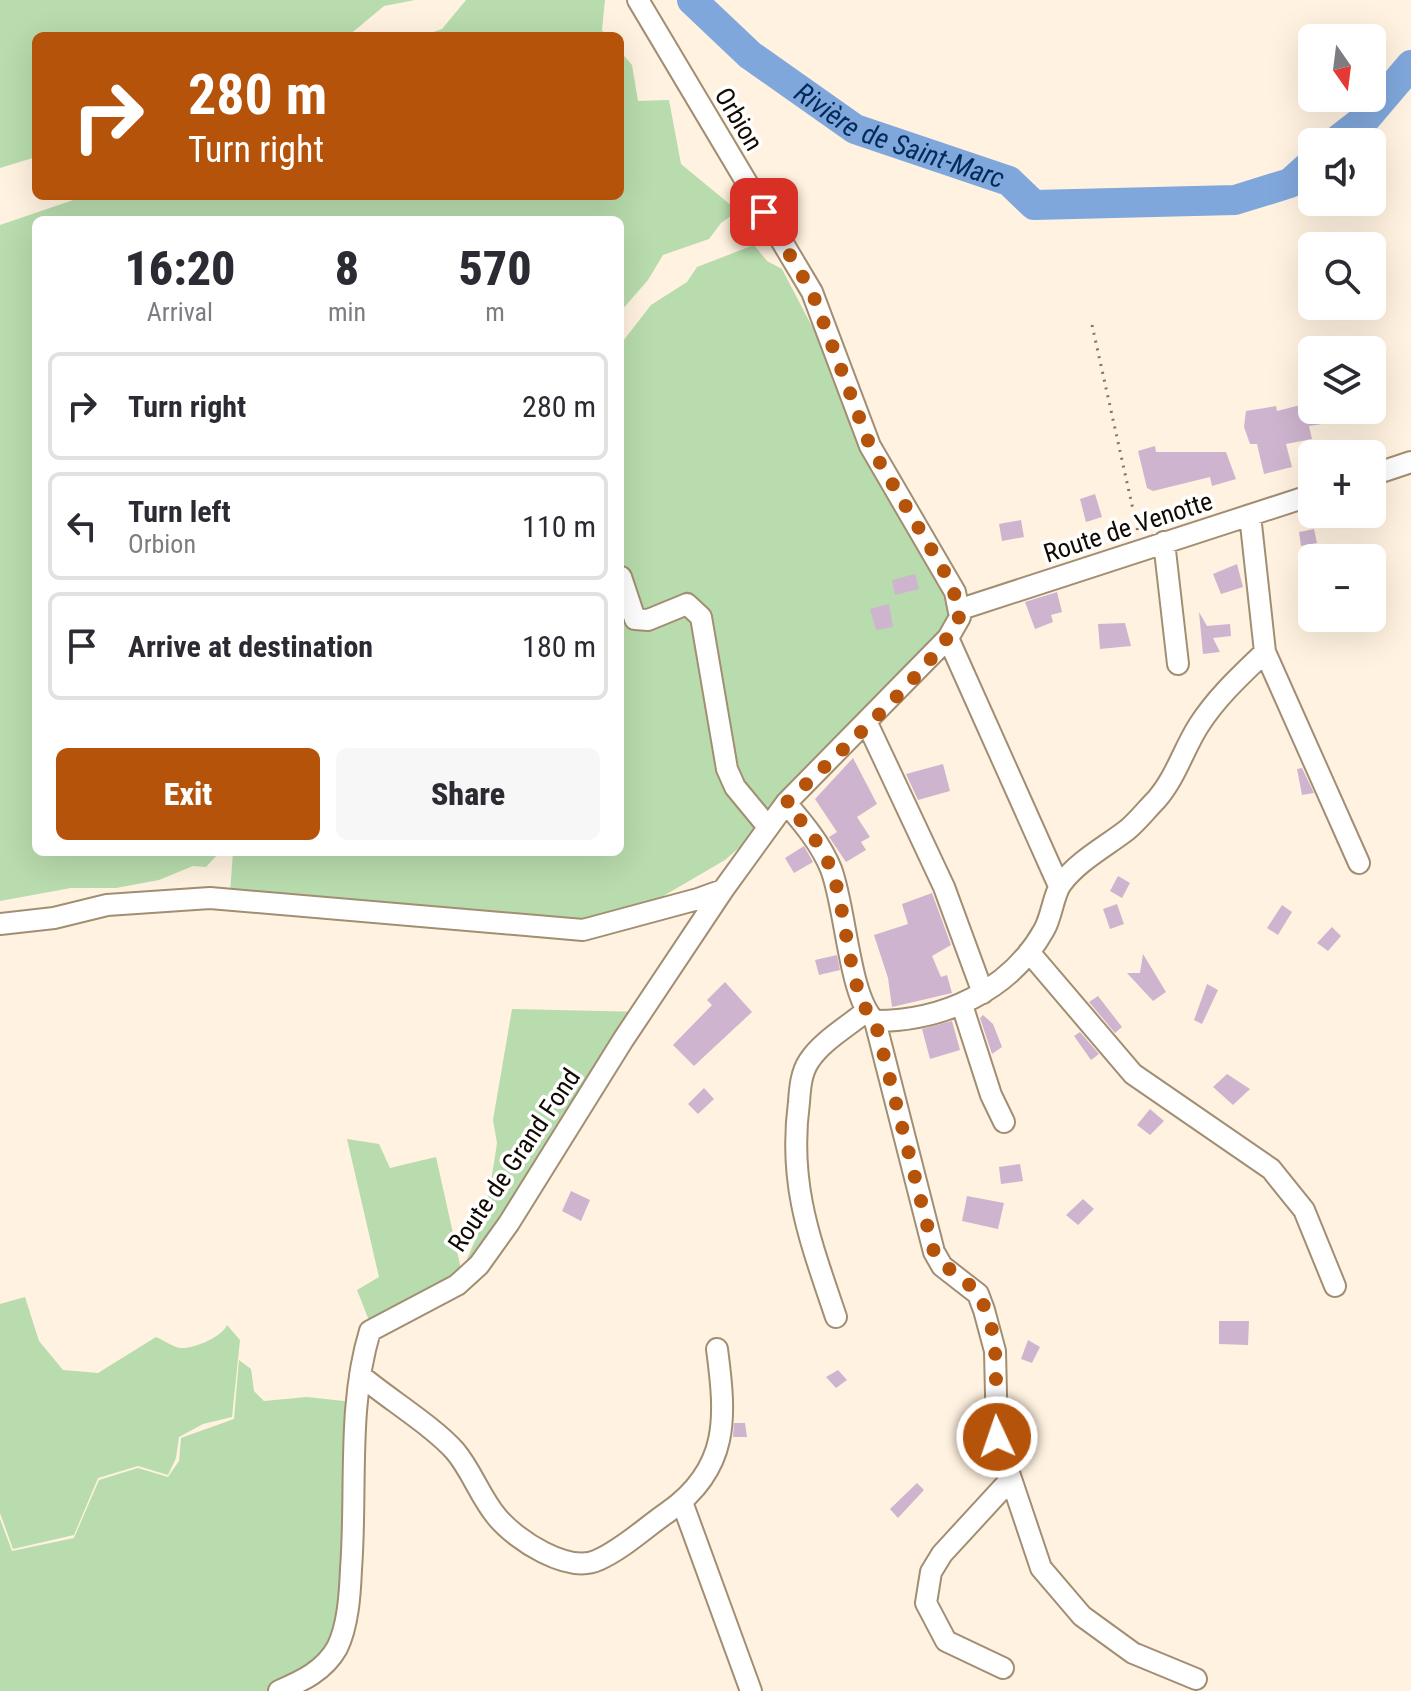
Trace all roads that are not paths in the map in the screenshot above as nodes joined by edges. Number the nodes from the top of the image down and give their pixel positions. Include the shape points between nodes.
1 (638, 0) edge
2 (1411, 462) edge
3 (1386, 470) edge
4 (1298, 500) edge
5 (1250, 515) junction
6 (1164, 542) junction
7 (624, 586) edge
8 (961, 609) junction
9 (948, 638) junction
10 (1265, 652) junction
11 (1178, 664) dead end
12 (867, 723) junction
13 (786, 803) junction
14 (768, 827) junction
15 (1359, 863) dead end
16 (1059, 886) junction
17 (723, 890) junction
18 (0, 924) edge
19 (1029, 952) junction
20 (983, 993) junction
21 (962, 1005) junction
22 (870, 1017) junction
23 (1004, 1122) dead end
24 (1335, 1286) dead end
25 (836, 1317) dead end
26 (717, 1349) dead end
27 (360, 1375) junction
28 (1010, 1480) junction
29 (682, 1502) junction
30 (1003, 1668) dead end
31 (1196, 1679) dead end
32 (279, 1691) edge
33 (751, 1691) edge

1 - 8 street, Orbion via 812,292 870,446
2 - 3 street
4 - 5 street, Route de Venotte
5 - 6 street, Route de Venotte
5 - 10 street
6 - 8 street, Route de Venotte
6 - 11 street
7 - 14 street via 635,619 648,620 687,604 701,617 727,769
8 - 9 street, Route de Grand Fond
9 - 12 street, Route de Grand Fond
9 - 16 street
10 - 15 street
10 - 16 street via 1224,691 1160,795
12 - 13 street, Route de Grand Fond
12 - 20 street via 944,887
13 - 14 street, Route de Grand Fond
13 - 22 street via 831,868
14 - 17 street, Route de Grand Fond
16 - 19 street via 1054,911
17 - 18 street via 583,930 210,898 107,905
17 - 27 street, Route de Grand Fond via 479,1265 457,1285 370,1331
19 - 20 street
19 - 24 street via 1133,1074 1271,1169 1304,1210
20 - 21 street
21 - 22 street via 940,1013
21 - 23 street
22 - 25 street via 807,1063 796,1118 801,1214
22 - 28 street via 934,1252 942,1266 978,1294 984,1310 995,1351 997,1437
26 - 29 street via 724,1404 718,1451 704,1479
27 - 29 street via 445,1441 497,1517 525,1544 548,1555 597,1561
27 - 32 street, Route de Grand Fond via 349,1599 338,1646 323,1667
28 - 30 street via 942,1554 931,1572 926,1603 946,1641
28 - 31 street via 1041,1568 1082,1616 1133,1653
29 - 33 street

